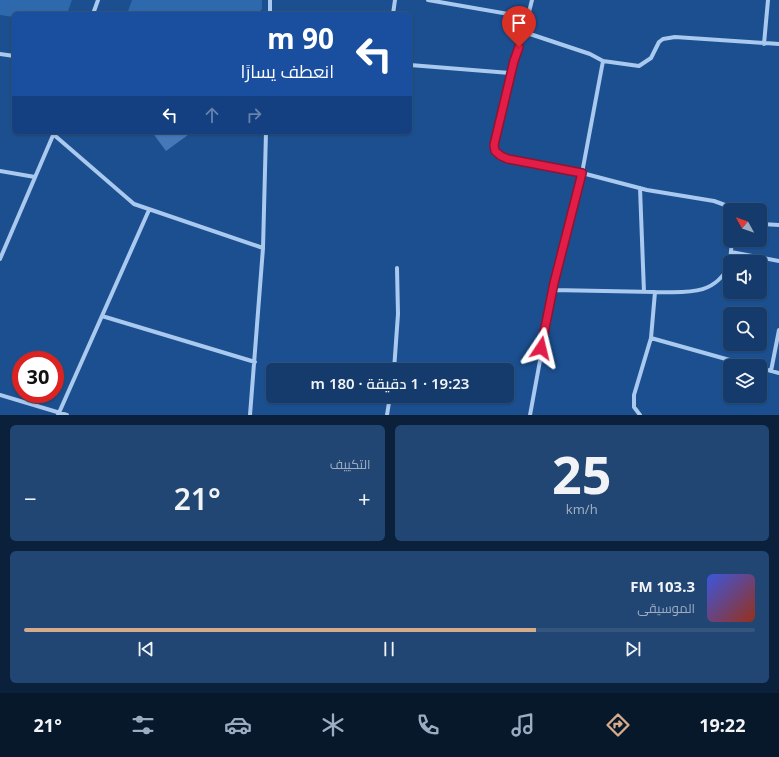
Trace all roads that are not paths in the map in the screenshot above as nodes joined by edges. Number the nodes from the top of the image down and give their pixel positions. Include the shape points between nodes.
1 (98, 0) edge
2 (270, 0) edge
3 (395, 0) edge
4 (428, 0) edge
5 (532, 0) edge
6 (768, 0) edge
7 (94, 12) edge
8 (270, 12) edge
9 (393, 12) edge
10 (527, 20) junction
11 (524, 32) junction
12 (764, 44) junction
13 (779, 44) edge
14 (0, 54) edge
15 (12, 56) edge
16 (603, 61) junction
17 (412, 65) edge
18 (511, 74) junction
19 (54, 134) edge
20 (55, 134) edge
21 (266, 134) edge
22 (0, 171) edge
23 (582, 173) junction
24 (35, 177) junction
25 (640, 188) junction
26 (723, 205) edge
27 (149, 210) junction
28 (767, 224) edge
29 (779, 225) edge
30 (731, 247) edge
31 (263, 248) junction
32 (731, 252) junction
33 (731, 255) edge
34 (0, 259) edge
35 (779, 261) edge
36 (397, 268) dead end
37 (723, 276) edge
38 (553, 290) junction
39 (644, 292) junction
40 (655, 292) junction
41 (102, 316) junction
42 (779, 330) edge
43 (651, 338) junction
44 (726, 359) edge
45 (255, 362) junction
46 (394, 363) edge
47 (767, 370) edge
48 (771, 371) junction
49 (779, 373) edge
50 (0, 395) edge
51 (389, 403) edge
52 (58, 414) edge
53 (66, 415) edge
54 (250, 415) edge
55 (387, 415) edge
56 (530, 415) edge
57 (640, 415) edge

1 - 7 street
2 - 8 street
3 - 9 street
4 - 10 street
5 - 10 street
6 - 12 street
10 - 11 street
11 - 16 street via 590,54
11 - 18 street
12 - 13 street
12 - 16 street via 675,37 659,42 650,58 639,66
14 - 15 street
16 - 23 street
17 - 18 street
18 - 23 street via 494,145 495,151 508,159
19 - 24 street
20 - 27 street via 134,204
21 - 31 street
22 - 24 street
23 - 25 street
23 - 38 street
24 - 34 street
25 - 26 street
25 - 39 street
27 - 31 street
27 - 41 street
28 - 29 street
30 - 32 street
31 - 45 street
32 - 33 street
32 - 35 street
36 - 46 street via 398,314
37 - 40 street via 700,292
38 - 39 street
38 - 56 street
39 - 40 street
40 - 43 street
41 - 45 street
41 - 52 street
42 - 48 street
43 - 44 street
43 - 57 street via 634,395 634,407
45 - 54 street
47 - 48 street
48 - 49 street
50 - 52 street
51 - 55 street
52 - 53 street

